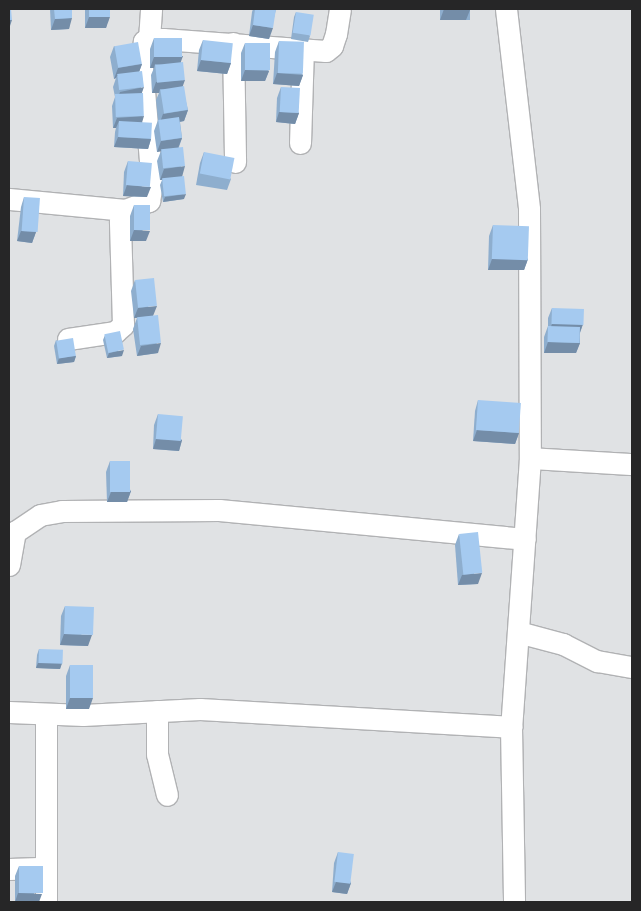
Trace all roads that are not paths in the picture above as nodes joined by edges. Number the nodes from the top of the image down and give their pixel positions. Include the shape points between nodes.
1 (151, 9) edge
2 (340, 9) edge
3 (506, 9) edge
4 (149, 39) junction
5 (233, 43) junction
6 (303, 50) junction
7 (300, 143) dead end
8 (235, 162) edge
9 (9, 199) edge
10 (125, 210) junction
11 (68, 339) edge
12 (530, 458) junction
13 (632, 464) edge
14 (524, 539) junction
15 (9, 565) edge
16 (518, 632) junction
17 (632, 668) edge
18 (157, 711) junction
19 (9, 712) edge
20 (46, 714) junction
21 (511, 727) junction
22 (167, 795) dead end
23 (46, 868) junction
24 (9, 869) edge
25 (46, 902) edge
26 (514, 902) edge

1 - 4 street
2 - 6 street via 332,46 326,51
3 - 12 street via 529,209
4 - 5 street
4 - 10 street via 144,41 141,49 151,142 151,196 143,204
5 - 6 street
5 - 8 street
6 - 7 street
9 - 10 street
10 - 11 street via 118,246 123,325 115,332
12 - 13 street
12 - 14 street
14 - 15 street via 219,510 62,511 40,515 15,532
14 - 16 street
16 - 17 street via 563,644 597,661
16 - 21 street
18 - 20 street
18 - 21 street via 200,709
18 - 22 street via 157,754
19 - 20 street
20 - 23 street
21 - 26 street
23 - 24 street
23 - 25 street

